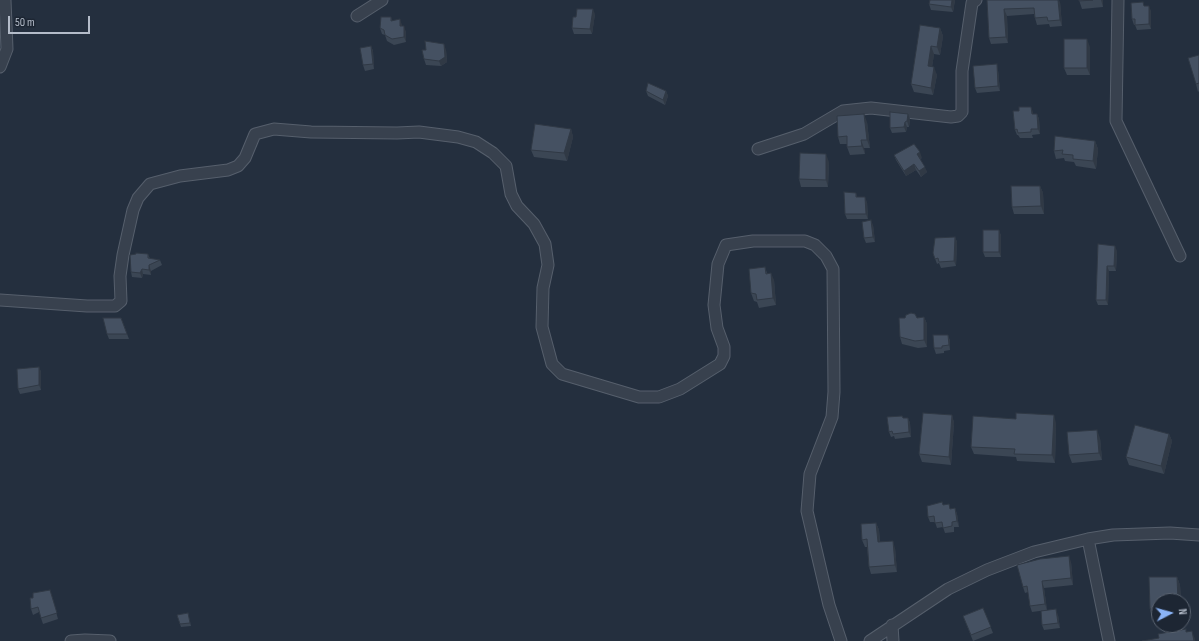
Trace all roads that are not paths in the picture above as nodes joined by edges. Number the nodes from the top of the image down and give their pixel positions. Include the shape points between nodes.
1 (382, 0) edge
2 (976, 0) edge
3 (1118, 0) edge
4 (4, 2) edge
5 (357, 16) dead end
6 (0, 67) edge
7 (758, 149) dead end
8 (1180, 256) dead end
9 (0, 300) edge
10 (1199, 535) edge
11 (1088, 539) junction
12 (892, 625) junction
13 (71, 641) edge
14 (110, 641) edge
15 (841, 641) edge
16 (870, 641) edge
17 (893, 641) edge
18 (1108, 641) edge

1 - 5 street
2 - 7 street via 972,3 962,70 962,112 958,116 871,108 843,110 804,134
3 - 8 street via 1116,121
4 - 6 street via 7,49
9 - 15 street via 115,306 120,301 121,269 133,210 138,198 150,184 238,166 245,158 255,134 274,129 311,132 419,132 458,136 476,142 493,154 506,166 511,194 517,206 534,224 545,244 548,265 543,288 542,327 552,364 562,374 638,397 659,397 680,389 720,364 724,356 724,347 717,328 714,305 718,264 726,245 753,241 805,241 816,245 826,256 832,269 834,392 832,417 810,474 807,511 829,605
10 - 11 street via 1141,533
11 - 12 street via 1034,552 987,570 948,589
11 - 18 street
12 - 16 street
12 - 17 street
13 - 14 street

